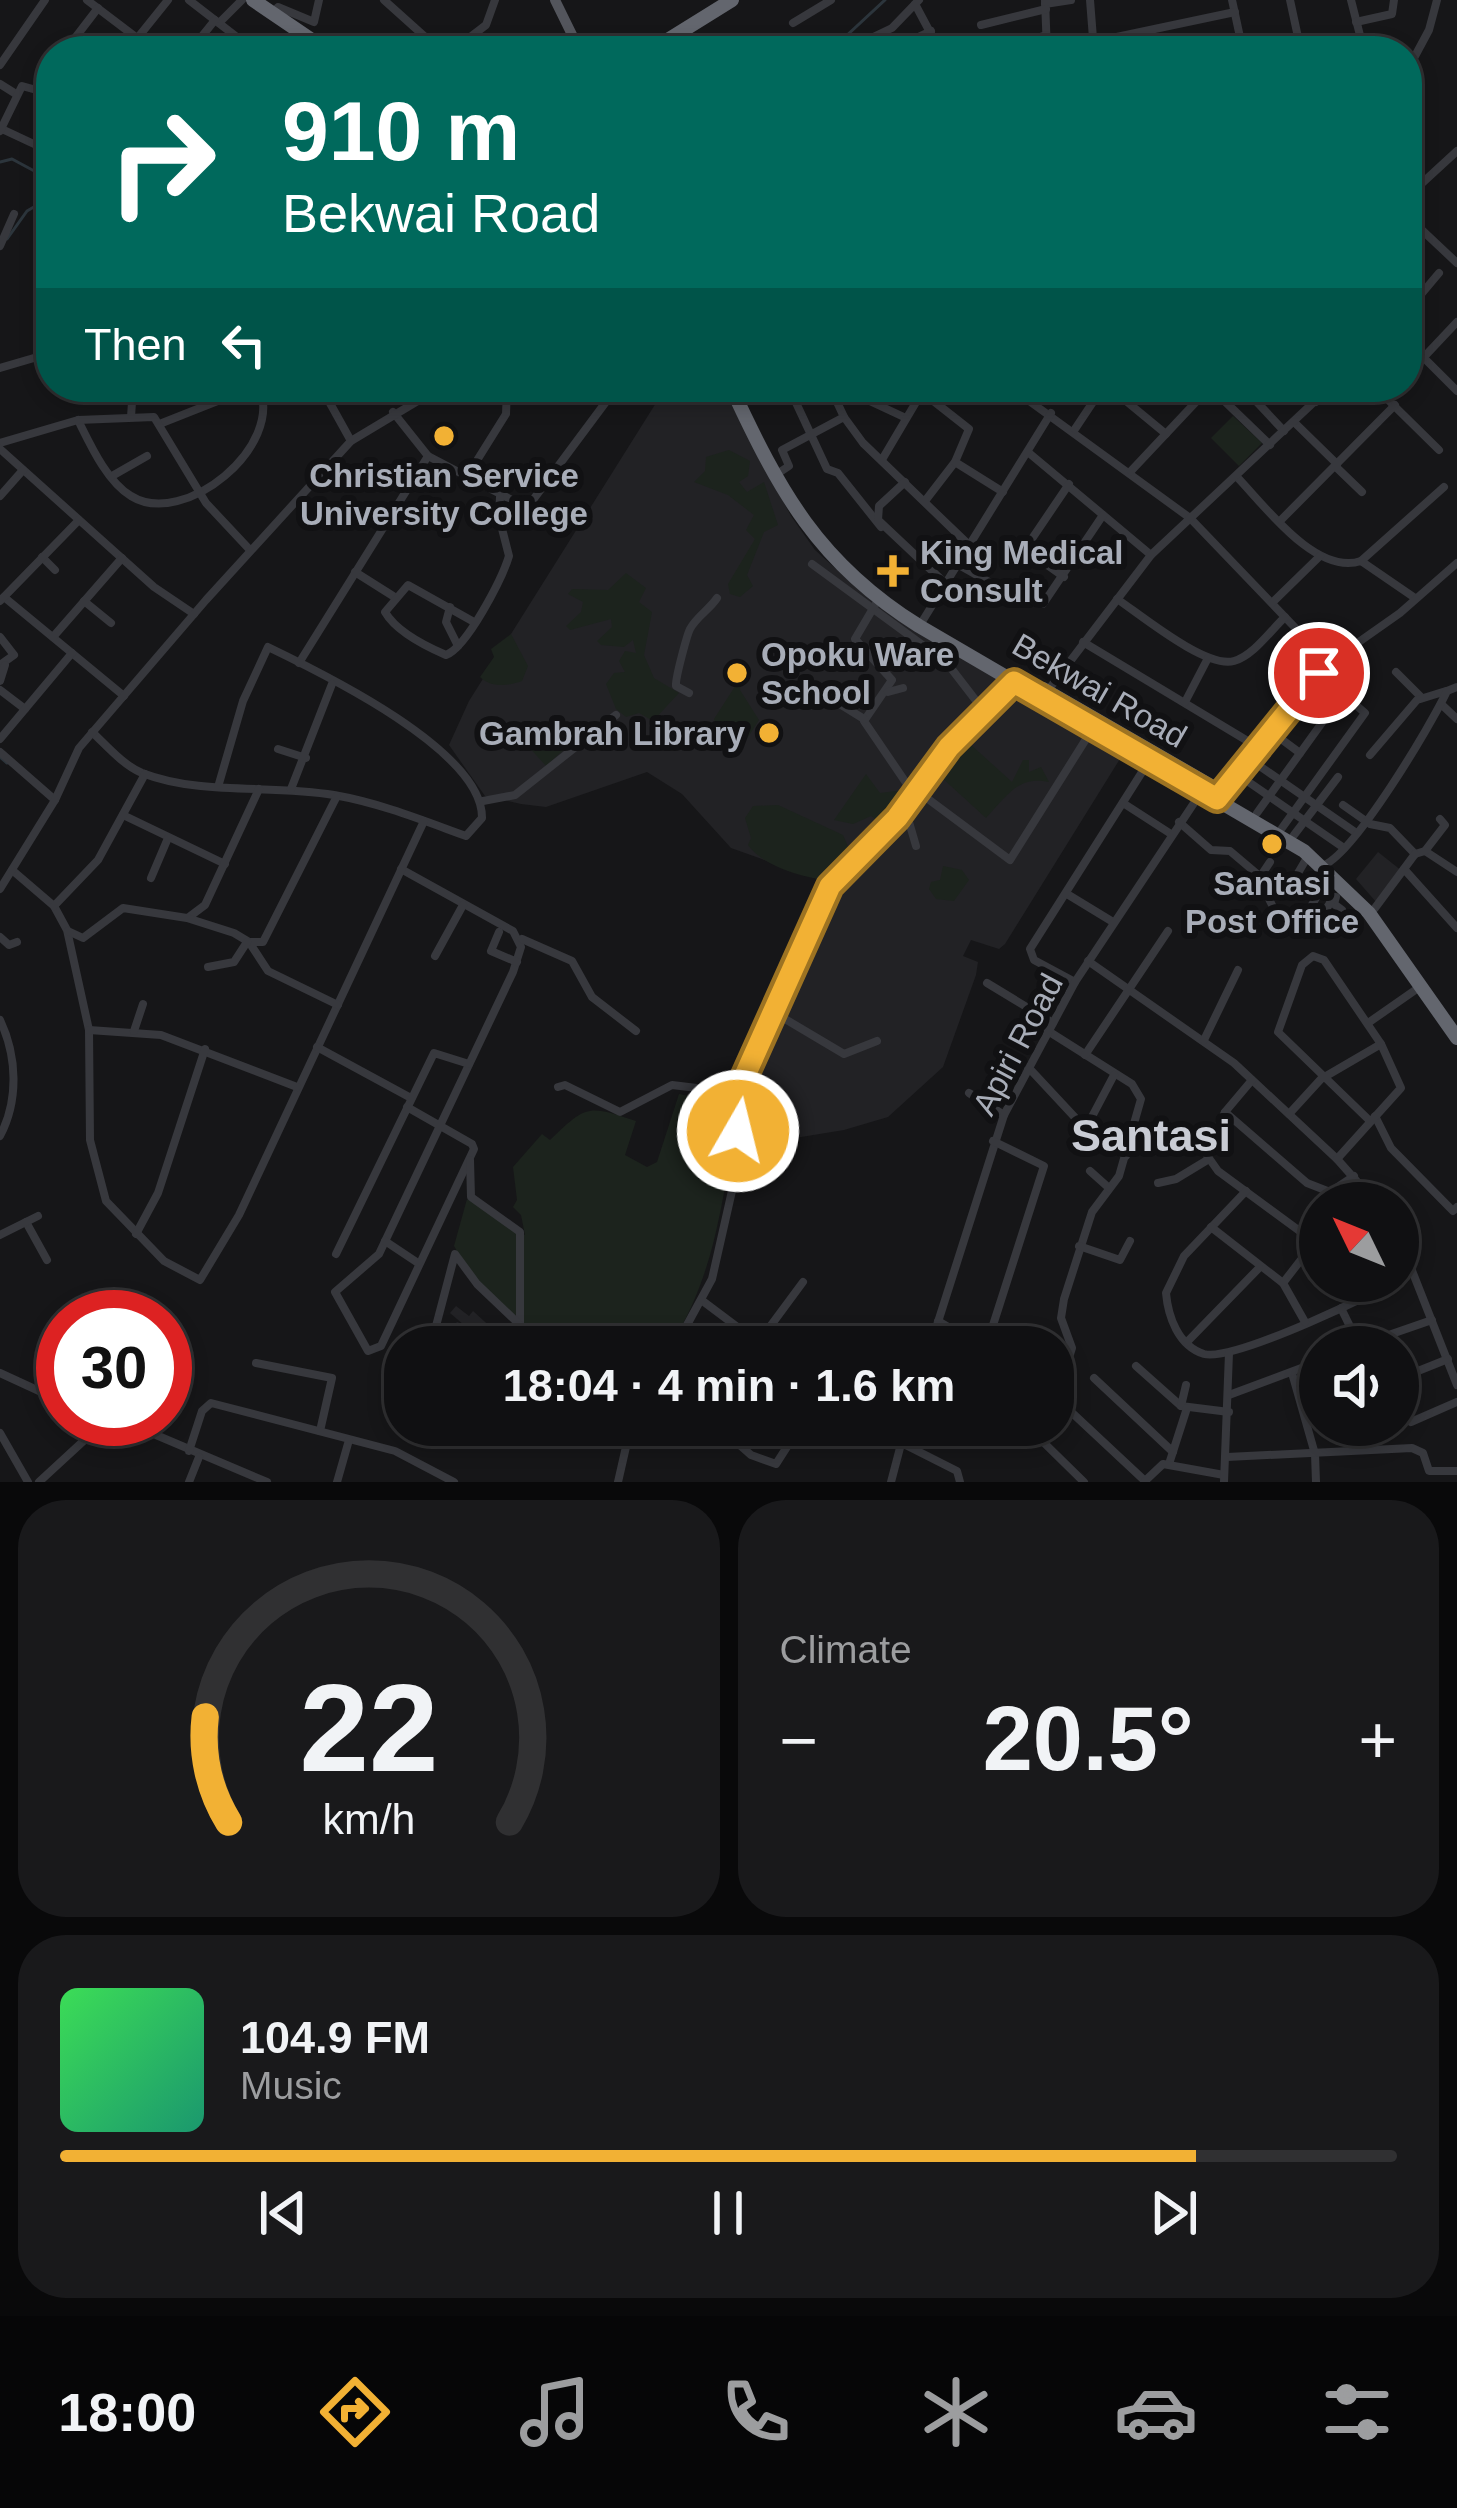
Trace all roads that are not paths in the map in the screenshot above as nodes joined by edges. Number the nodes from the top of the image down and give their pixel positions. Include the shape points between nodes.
1 (45, 0) edge
2 (87, 0) edge
3 (168, 0) edge
4 (189, 0) edge
5 (242, 0) edge
6 (253, 0) edge
7 (320, 0) edge
8 (384, 0) edge
9 (496, 0) edge
10 (555, 0) edge
11 (732, 0) edge
12 (831, 0) edge
13 (1071, 0) edge
14 (1090, 0) edge
15 (1232, 0) edge
16 (1306, 0) edge
17 (1351, 0) edge
18 (1394, 0) edge
19 (1437, 0) edge
20 (917, 2) edge
21 (1290, 2) edge
22 (1045, 4) edge
23 (98, 8) junction
24 (1235, 12) junction
25 (271, 14) junction
26 (217, 22) junction
27 (1356, 22) junction
28 (793, 23) dead end
29 (981, 25) dead end
30 (931, 31) junction
31 (1046, 34) joint
32 (1140, 34) joint
33 (77, 36) edge
34 (134, 36) edge
35 (139, 36) edge
36 (204, 36) edge
37 (236, 36) edge
38 (305, 36) edge
39 (425, 36) edge
40 (472, 36) edge
41 (571, 36) edge
42 (674, 36) edge
43 (875, 36) edge
44 (920, 36) edge
45 (933, 36) edge
46 (1040, 36) edge
47 (1093, 36) edge
48 (1132, 36) edge
49 (1240, 36) edge
50 (1297, 36) edge
51 (1360, 36) edge
52 (1422, 44) edge
53 (0, 65) edge
54 (0, 84) edge
55 (36, 89) edge
56 (16, 94) junction
57 (2, 131) edge
58 (36, 146) edge
59 (1456, 155) edge
60 (1422, 184) edge
61 (14, 214) dead end
62 (1422, 229) edge
63 (0, 246) edge
64 (1455, 257) edge
65 (1438, 273) dead end
66 (1422, 293) edge
67 (1457, 322) edge
68 (36, 357) edge
69 (1424, 357) joint
70 (0, 368) edge
71 (1457, 392) edge
72 (132, 402) edge
73 (217, 402) edge
74 (263, 402) edge
75 (330, 402) edge
76 (412, 402) edge
77 (506, 402) edge
78 (606, 402) edge
79 (739, 402) edge
80 (748, 402) edge
81 (795, 402) edge
82 (837, 402) edge
83 (872, 402) edge
84 (916, 402) edge
85 (940, 402) edge
86 (1034, 402) edge
87 (1095, 402) edge
88 (1125, 402) edge
89 (1196, 402) edge
90 (1226, 402) edge
91 (1258, 402) edge
92 (1315, 402) edge
93 (1394, 404) joint
94 (393, 412) junction
95 (1052, 413) junction
96 (131, 417) junction
97 (844, 417) junction
98 (907, 418) junction
99 (77, 420) junction
100 (1294, 422) junction
101 (162, 423) junction
102 (1075, 429) junction
103 (1284, 431) junction
104 (1166, 434) junction
105 (810, 436) junction
106 (352, 441) junction
107 (1270, 445) junction
108 (0, 446) edge
109 (1439, 450) dead end
110 (1029, 453) junction
111 (147, 456) dead end
112 (428, 456) junction
113 (882, 458) junction
114 (955, 462) junction
115 (1336, 465) junction
116 (23, 470) junction
117 (1131, 471) junction
118 (780, 472) junction
119 (112, 476) junction
120 (1237, 477) junction
121 (466, 478) junction
122 (905, 482) junction
123 (1069, 484) junction
124 (1444, 487) dead end
125 (1004, 492) junction
126 (1362, 492) dead end
127 (200, 495) junction
128 (0, 496) edge
129 (500, 497) junction
130 (925, 501) junction
131 (528, 508) junction
132 (563, 513) dead end
133 (1103, 515) junction
134 (1190, 518) junction
135 (79, 520) junction
136 (1281, 520) junction
137 (881, 527) junction
138 (970, 546) junction
139 (250, 550) junction
140 (1151, 555) junction
141 (1321, 556) junction
142 (42, 557) junction
143 (122, 558) junction
144 (1361, 561) junction
145 (1457, 563) edge
146 (812, 564) dead end
147 (959, 565) junction
148 (55, 570) dead end
149 (355, 572) junction
150 (1064, 577) junction
151 (946, 584) junction
152 (393, 596) junction
153 (717, 598) dead end
154 (1415, 598) junction
155 (2, 599) edge
156 (1117, 599) junction
157 (84, 601) junction
158 (1272, 603) junction
159 (450, 607) junction
160 (880, 607) junction
161 (194, 614) junction
162 (1285, 617) junction
163 (474, 622) junction
164 (111, 623) dead end
165 (921, 623) junction
166 (0, 637) edge
167 (53, 637) junction
168 (1083, 642) junction
169 (458, 646) junction
170 (72, 652) junction
171 (1208, 658) junction
172 (299, 663) junction
173 (1329, 663) junction
174 (2, 665) edge
175 (1396, 672) dead end
176 (1319, 673) junction
177 (0, 680) edge
178 (1014, 682) junction
179 (333, 684) junction
180 (903, 688) dead end
181 (1452, 689) edge
182 (0, 690) edge
183 (888, 692) junction
184 (689, 693) dead end
185 (1044, 695) junction
186 (124, 696) junction
187 (1422, 698) junction
188 (835, 701) dead end
189 (1185, 703) junction
190 (1441, 704) junction
191 (25, 709) junction
192 (984, 711) junction
193 (1329, 713) dead end
194 (616, 715) dead end
195 (865, 719) junction
196 (1457, 719) edge
197 (1093, 728) junction
198 (1269, 730) junction
199 (92, 732) junction
200 (0, 739) edge
201 (1131, 744) junction
202 (1256, 746) junction
203 (278, 749) dead end
204 (0, 752) edge
205 (1300, 753) junction
206 (1370, 754) dead end
207 (306, 758) junction
208 (1248, 758) junction
209 (1149, 760) junction
210 (145, 774) junction
211 (1237, 774) junction
212 (1338, 777) dead end
213 (1279, 781) junction
214 (218, 787) junction
215 (297, 787) junction
216 (259, 789) junction
217 (1203, 790) junction
218 (914, 791) junction
219 (1269, 795) junction
220 (337, 796) junction
221 (1220, 796) junction
222 (1304, 798) junction
223 (55, 800) junction
224 (483, 801) junction
225 (1123, 803) junction
226 (1343, 805) dead end
227 (1316, 806) junction
228 (905, 807) junction
229 (1293, 812) junction
230 (1256, 813) junction
231 (123, 815) junction
232 (1441, 819) dead end
233 (424, 820) junction
234 (1306, 820) junction
235 (1364, 820) junction
236 (1179, 822) junction
237 (1288, 832) junction
238 (1355, 832) junction
239 (1171, 834) junction
240 (168, 838) junction
241 (916, 846) dead end
242 (1344, 848) junction
243 (1420, 852) junction
244 (1321, 861) junction
245 (1270, 862) dead end
246 (225, 864) junction
247 (400, 868) junction
248 (1404, 869) junction
249 (12, 870) junction
250 (1457, 872) edge
251 (1298, 873) dead end
252 (1260, 877) junction
253 (151, 878) dead end
254 (0, 889) edge
255 (1338, 892) junction
256 (1067, 894) junction
257 (1272, 904) dead end
258 (205, 905) junction
259 (463, 905) junction
260 (54, 907) junction
261 (1376, 908) junction
262 (1342, 910) dead end
263 (188, 918) junction
264 (1304, 918) dead end
265 (1113, 922) junction
266 (207, 924) junction
267 (1315, 926) dead end
268 (1457, 928) edge
269 (67, 930) junction
270 (1168, 931) dead end
271 (499, 932) dead end
272 (0, 937) edge
273 (521, 939) junction
274 (248, 941) junction
275 (17, 942) dead end
276 (435, 956) dead end
277 (1088, 961) junction
278 (517, 962) junction
279 (208, 968) dead end
280 (1238, 970) dead end
281 (1075, 982) junction
282 (987, 983) dead end
283 (1422, 986) junction
284 (1128, 990) junction
285 (143, 1004) dead end
286 (338, 1005) junction
287 (775, 1013) junction
288 (1368, 1023) junction
289 (1457, 1023) edge
290 (1, 1027) edge
291 (1051, 1027) junction
292 (89, 1030) junction
293 (134, 1031) junction
294 (636, 1031) dead end
295 (1457, 1038) edge
296 (1204, 1040) junction
297 (877, 1041) dead end
298 (1381, 1044) junction
299 (317, 1047) junction
300 (206, 1048) junction
301 (1084, 1055) junction
302 (469, 1064) junction
303 (1028, 1067) junction
304 (1114, 1075) junction
305 (1322, 1079) junction
306 (1252, 1080) junction
307 (297, 1087) junction
308 (558, 1088) dead end
309 (738, 1093) junction
310 (969, 1093) dead end
311 (408, 1102) junction
312 (1225, 1112) junction
313 (1289, 1114) junction
314 (1004, 1115) junction
315 (1372, 1119) junction
316 (1159, 1120) dead end
317 (440, 1126) junction
318 (1086, 1128) junction
319 (0, 1136) edge
320 (993, 1141) junction
321 (1207, 1154) junction
322 (1126, 1156) junction
323 (1337, 1159) junction
324 (470, 1160) junction
325 (1090, 1171) dead end
326 (1119, 1176) junction
327 (1354, 1176) junction
328 (1130, 1182) dead end
329 (1359, 1182) edge
330 (1158, 1183) dead end
331 (1109, 1188) junction
332 (1246, 1191) junction
333 (1457, 1208) edge
334 (38, 1216) dead end
335 (26, 1222) junction
336 (1210, 1227) junction
337 (1299, 1231) edge
338 (136, 1234) junction
339 (0, 1235) edge
340 (385, 1241) junction
341 (1130, 1241) dead end
342 (1079, 1246) junction
343 (336, 1254) dead end
344 (47, 1260) dead end
345 (418, 1263) junction
346 (1299, 1265) edge
347 (1258, 1268) junction
348 (802, 1282) dead end
349 (1283, 1283) junction
350 (1419, 1289) edge
351 (704, 1302) junction
352 (1353, 1302) edge
353 (1341, 1308) junction
354 (1432, 1320) junction
355 (938, 1321) junction
356 (1305, 1322) junction
357 (436, 1326) dead end
358 (520, 1326) joint
359 (689, 1326) edge
360 (736, 1326) edge
361 (773, 1326) edge
362 (936, 1326) edge
363 (947, 1326) edge
364 (991, 1326) edge
365 (1065, 1326) edge
366 (1349, 1326) edge
367 (1415, 1326) edge
368 (1186, 1342) junction
369 (1457, 1352) edge
370 (1228, 1353) junction
371 (1448, 1358) junction
372 (256, 1363) dead end
373 (1136, 1366) dead end
374 (1299, 1370) edge
375 (1419, 1370) edge
376 (0, 1373) edge
377 (1292, 1373) junction
378 (1094, 1378) dead end
379 (1186, 1385) dead end
380 (1457, 1385) edge
381 (36, 1389) edge
382 (1229, 1395) junction
383 (1457, 1402) edge
384 (1184, 1407) junction
385 (1229, 1412) junction
386 (1074, 1415) edge
387 (1419, 1419) edge
388 (320, 1431) junction
389 (0, 1433) edge
390 (349, 1440) junction
391 (75, 1446) edge
392 (179, 1446) edge
393 (626, 1446) edge
394 (742, 1446) edge
395 (788, 1446) edge
396 (900, 1446) edge
397 (905, 1446) edge
398 (1047, 1446) edge
399 (189, 1451) junction
400 (1173, 1452) junction
401 (1315, 1454) junction
402 (199, 1457) junction
403 (1227, 1457) junction
404 (1169, 1464) junction
405 (1457, 1471) edge
406 (1224, 1479) edge
407 (1145, 1481) edge
408 (28, 1482) edge
409 (40, 1482) edge
410 (189, 1482) edge
411 (267, 1482) edge
412 (338, 1482) edge
413 (454, 1482) edge
414 (617, 1482) edge
415 (891, 1482) edge
416 (960, 1482) edge
417 (1084, 1482) edge
418 (1316, 1482) edge

1 - 53 street
2 - 23 street
3 - 35 street
4 - 26 street
5 - 26 street
6 - 25 highway
7 - 25 street via 314,22 278,7
8 - 39 street
9 - 40 street
10 - 41 main road
11 - 42 highway
12 - 28 street
13 - 22 street
14 - 47 street
15 - 24 street
16 - 21 street
17 - 27 street
18 - 27 street via 1392,14
19 - 52 street
20 - 30 street
20 - 43 street
21 - 50 street
22 - 29 street
22 - 31 street
23 - 33 street
23 - 34 street
24 - 32 street
24 - 49 street
25 - 38 highway
26 - 36 street
26 - 37 street
27 - 51 street
30 - 44 street
30 - 45 street
31 - 46 street
32 - 48 street
54 - 56 street
55 - 56 street
56 - 57 street
57 - 58 street
59 - 60 street
61 - 63 street
62 - 64 street
65 - 66 street
67 - 69 street
68 - 70 street
69 - 71 street
72 - 96 street
73 - 101 street
74 - 127 street via 264,427
75 - 106 street
76 - 94 street
77 - 121 street
78 - 131 street
79 - 160 highway, Bekwai Road via 793,510
80 - 118 highway, Bekwai Road
81 - 105 street
82 - 97 street
83 - 98 street
84 - 98 street
85 - 114 street via 968,424
86 - 95 street
87 - 102 street
88 - 104 street
89 - 104 street
90 - 107 street
91 - 103 street
92 - 100 street
93 - 109 street
93 - 115 street
94 - 106 street
94 - 112 street
95 - 102 street
95 - 110 street
96 - 99 street
96 - 101 street
97 - 105 street
97 - 113 street
98 - 113 street
99 - 108 street
99 - 119 street
100 - 103 street
100 - 115 street
101 - 127 street
102 - 117 street
103 - 107 street
104 - 117 street
105 - 118 street via 782,449 789,466
105 - 137 street via 827,469 838,472
106 - 139 street
107 - 120 street
108 - 116 street
110 - 123 street
110 - 125 street
111 - 119 street
112 - 121 street
112 - 149 street
113 - 122 street
114 - 125 street
114 - 130 street
115 - 126 street
115 - 136 street
116 - 128 street
116 - 135 street
117 - 134 street
118 - 165 highway, Bekwai Road via 846,561
119 - 127 street via 141,500
120 - 134 street
120 - 136 street
121 - 129 street
122 - 130 street
122 - 137 street via 879,506
123 - 133 street
123 - 150 street via 1024,549
124 - 144 street
125 - 138 street
127 - 139 street
129 - 131 street
129 - 163 street via 509,556
130 - 138 street
131 - 132 street via 551,526
133 - 140 street
133 - 150 street
134 - 140 street
134 - 158 street
135 - 142 street
135 - 143 street
136 - 141 street
137 - 151 street
138 - 147 street
139 - 161 street
140 - 156 street
141 - 144 street
141 - 158 street
142 - 148 street
142 - 155 street
143 - 157 street
143 - 161 street
144 - 154 street
145 - 154 street
146 - 160 street
147 - 150 street via 1037,606
147 - 151 street
149 - 152 street
149 - 172 street
151 - 165 street
152 - 159 street via 413,586
152 - 169 street via 386,612 392,623 441,653
153 - 184 street via 689,631 675,673 676,686
154 - 173 street
155 - 167 street
156 - 168 street
156 - 171 street
157 - 164 street
157 - 167 street
158 - 162 street
159 - 163 street
159 - 169 street via 446,622
160 - 165 highway, Bekwai Road
160 - 183 street via 855,639 891,674
160 - 192 street via 947,663
161 - 186 street
162 - 171 street via 1243,657
162 - 173 street
163 - 169 street
165 - 178 highway, Bekwai Road
165 - 185 highway, Bekwai Road
166 - 174 street via 14,655
167 - 170 street
168 - 185 street
168 - 189 street
170 - 186 street
170 - 191 street
171 - 189 street
172 - 179 street
172 - 214 street via 268,646
173 - 176 street
174 - 177 street
175 - 187 street
176 - 198 street
176 - 222 street via 1365,713
178 - 185 highway, Bekwai Road
178 - 192 street
179 - 207 street
179 - 224 street via 432,740
180 - 183 street
181 - 187 street
181 - 190 street
182 - 191 street
183 - 195 street
185 - 197 highway, Bekwai Road
185 - 201 highway, Bekwai Road
186 - 199 street
187 - 206 street
188 - 195 street
189 - 202 street
190 - 196 street
190 - 235 street via 1425,739
191 - 200 street
192 - 218 street
193 - 205 street
194 - 224 street via 515,795
195 - 218 street
197 - 201 highway, Bekwai Road
197 - 218 street via 1010,860
198 - 202 street
198 - 205 street
199 - 210 street
199 - 223 street
201 - 209 highway, Bekwai Road
201 - 221 highway, Bekwai Road
202 - 208 street
203 - 207 street
204 - 223 street
205 - 213 street
207 - 215 street
208 - 211 street
208 - 213 street
209 - 217 highway, Bekwai Road
209 - 225 street
210 - 214 street
210 - 231 street
211 - 219 street
211 - 221 street
212 - 227 street
213 - 219 street
213 - 222 street
214 - 216 street
215 - 216 street
215 - 220 street
216 - 246 street
217 - 221 highway, Bekwai Road
217 - 236 street, Apiri Road
218 - 228 street
219 - 229 street
219 - 230 street
220 - 233 street
220 - 274 street via 262,942
221 - 230 highway, Bekwai Road
221 - 244 highway, Bekwai Road
222 - 227 street
222 - 229 street
223 - 249 street
224 - 233 street via 478,829 466,836
225 - 239 street
225 - 256 street
226 - 235 street
227 - 234 street
227 - 238 street
228 - 241 street
228 - 287 street via 830,886
229 - 234 street
229 - 237 street
230 - 237 highway, Bekwai Road
231 - 240 street
231 - 260 street via 92,870
232 - 243 street via 1445,825
233 - 247 street
234 - 237 street
234 - 242 street
235 - 238 street
235 - 243 street
236 - 239 street, Apiri Road
236 - 252 street
237 - 244 highway, Bekwai Road
238 - 242 street
239 - 265 street, Apiri Road
240 - 246 street
240 - 253 street
242 - 244 street
243 - 248 street
243 - 250 street
244 - 251 street
244 - 255 highway, Bekwai Road
244 - 261 highway, Bekwai Road
245 - 252 street
246 - 258 street
247 - 259 street
247 - 286 street
248 - 261 street
248 - 268 street
249 - 254 street
249 - 260 street
252 - 257 street
255 - 262 street via 1334,902
255 - 264 street via 1319,893
255 - 267 street
255 - 283 highway, Bekwai Road
256 - 265 street
256 - 281 street via 1030,955
258 - 263 street
258 - 266 street
259 - 273 street
259 - 276 street
260 - 269 street
261 - 289 highway, Bekwai Road
263 - 266 street
263 - 269 street via 123,908 83,938
265 - 277 street, Apiri Road
266 - 274 street
269 - 292 street
270 - 284 street
271 - 278 street via 491,951
272 - 275 street
273 - 278 street
273 - 294 street via 572,961 592,997
274 - 279 street via 234,962
274 - 286 street via 268,971
277 - 281 street, Apiri Road
277 - 284 street
278 - 302 street
280 - 296 street
281 - 291 street, Apiri Road
282 - 291 street
283 - 288 street
283 - 295 highway, Bekwai Road
284 - 296 street
284 - 301 street
285 - 293 street
286 - 299 street
287 - 297 street via 844,1054
287 - 309 street
288 - 298 street
288 - 305 street via 1324,960 1313,956 1302,965 1278,1032
290 - 319 street via 14,1092
291 - 301 street
291 - 303 street, Apiri Road
292 - 293 street
292 - 338 street via 95,1170 106,1201
293 - 300 street
296 - 306 street
298 - 305 street
298 - 315 street via 1401,1088
299 - 307 street
299 - 311 street
300 - 307 street
300 - 338 street via 158,1193
301 - 304 street
302 - 311 street via 437,1051
302 - 317 street
303 - 314 street, Apiri Road
303 - 318 street
304 - 318 street
304 - 322 street via 1140,1094
305 - 313 street
305 - 315 street
306 - 312 street
306 - 313 street
307 - 338 street via 206,1276 194,1280
308 - 309 street via 620,1112 672,1085
309 - 351 street via 739,1160
310 - 314 street
311 - 317 street
311 - 343 street
312 - 321 street
312 - 327 street via 1320,1189 1341,1189
313 - 323 street
314 - 320 street, Apiri Road
315 - 323 street
315 - 333 street via 1391,1148
316 - 321 street
317 - 324 street via 472,1144
317 - 340 street
318 - 322 street
320 - 355 street, Apiri Road
320 - 364 street via 1044,1166
321 - 330 street
321 - 332 street
322 - 326 street
323 - 327 street
324 - 345 street
324 - 358 street via 472,1197 520,1232
325 - 331 street
326 - 328 street
326 - 331 street
327 - 329 street
331 - 342 street
332 - 336 street
332 - 337 street
334 - 335 street
335 - 339 street
335 - 344 street
336 - 347 street
336 - 368 street via 1166,1293
340 - 345 street
340 - 345 street via 335,1292 365,1350 381,1346
341 - 342 street via 1120,1260
342 - 365 street
346 - 349 street
347 - 349 street
347 - 368 street
348 - 361 street
349 - 356 street
350 - 354 street
351 - 359 street
351 - 360 street
352 - 353 street
353 - 356 street
353 - 366 street
354 - 367 street
354 - 371 street
355 - 362 street, Apiri Road
355 - 363 street
356 - 370 street
357 - 358 street via 454,1254
368 - 370 street via 1203,1354
369 - 371 street
370 - 382 street
371 - 375 street
371 - 380 street
372 - 388 street via 332,1378
373 - 384 street
374 - 377 street
376 - 381 street
377 - 382 street
377 - 401 street
378 - 400 street
379 - 384 street
382 - 385 street
383 - 387 street
384 - 385 street
384 - 400 street
385 - 403 street
386 - 407 street
388 - 390 street
388 - 399 street via 211,1403
389 - 408 street
390 - 412 street
390 - 413 street via 406,1455
391 - 409 street
392 - 399 street
393 - 414 street
394 - 395 street via 776,1464
396 - 415 street
397 - 416 street via 957,1471
398 - 417 street
399 - 402 street
400 - 404 street
401 - 403 street
401 - 405 street via 1412,1448 1429,1472
401 - 418 street
402 - 410 street
402 - 411 street
403 - 406 street
404 - 406 street
404 - 407 street

